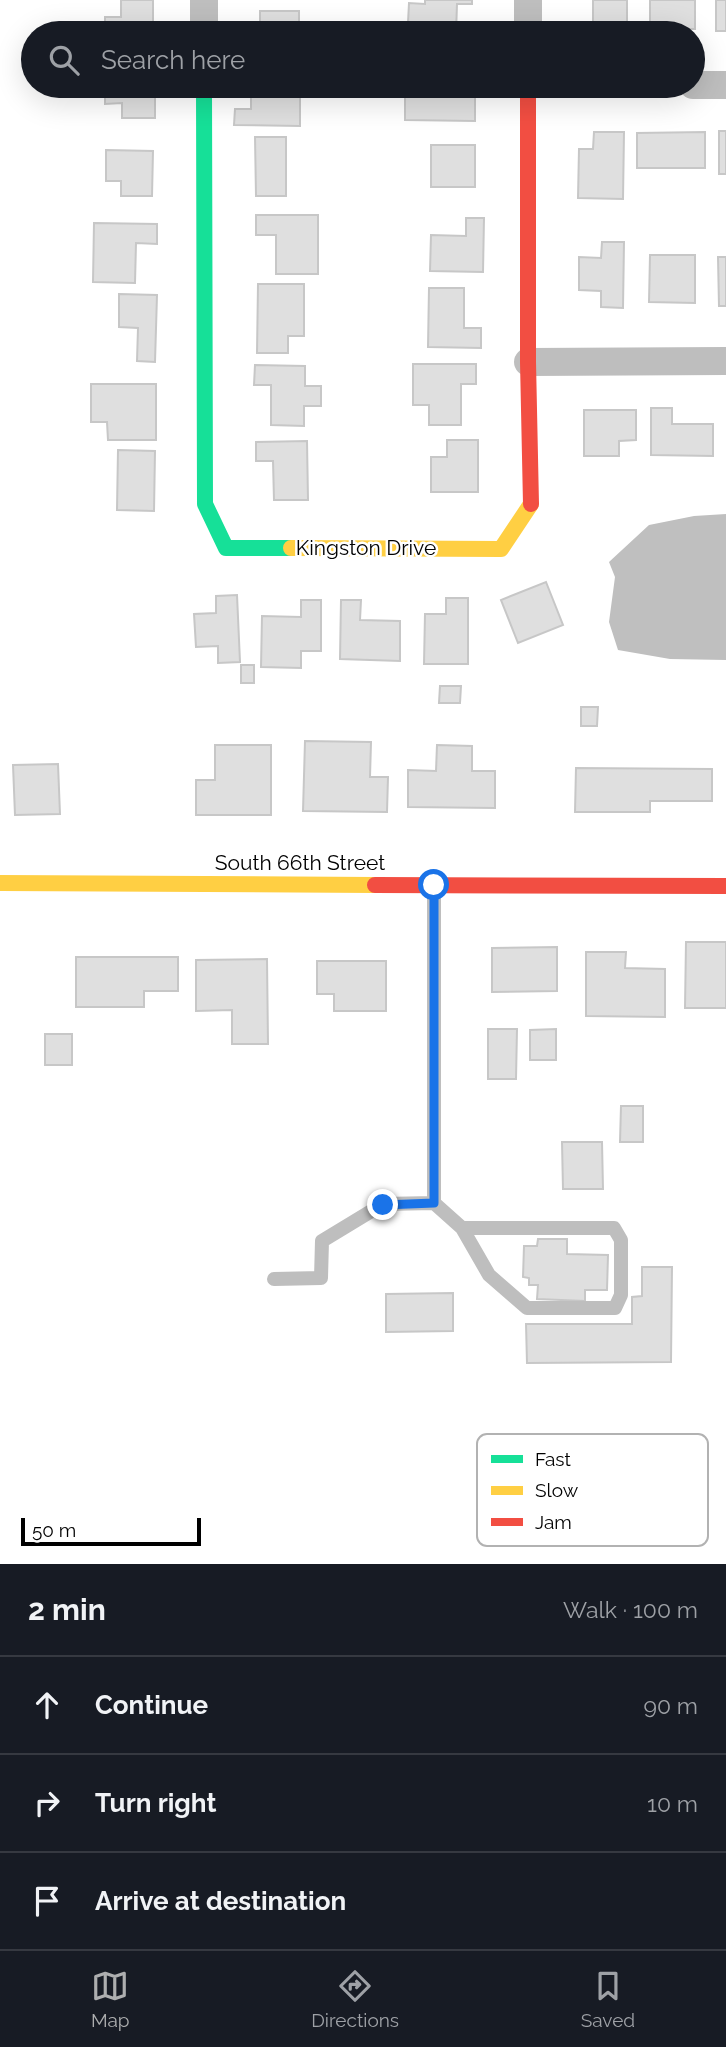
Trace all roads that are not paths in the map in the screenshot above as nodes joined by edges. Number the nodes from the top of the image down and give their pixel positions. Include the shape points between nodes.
1 (204, 0) edge
2 (528, 0) edge
3 (204, 21) edge
4 (528, 21) edge
5 (705, 85) edge
6 (726, 85) edge
7 (204, 98) edge
8 (528, 98) edge
9 (726, 361) edge
10 (528, 362) junction
11 (0, 883) edge
12 (434, 885) junction
13 (726, 886) edge
14 (434, 1203) junction
15 (463, 1228) junction
16 (274, 1279) dead end

1 - 3 street
2 - 4 street
5 - 6 street
7 - 10 street, Kingston Drive via 205,504 226,548 501,549 531,505
8 - 10 street, Kingston Drive
9 - 10 street
11 - 12 street, South 66th Street
12 - 13 street, South 66th Street
12 - 14 lane
14 - 15 lane
14 - 16 lane via 383,1205 322,1241 321,1278
15 - 15 lane via 614,1228 621,1240 621,1295 615,1308 527,1308 489,1275

